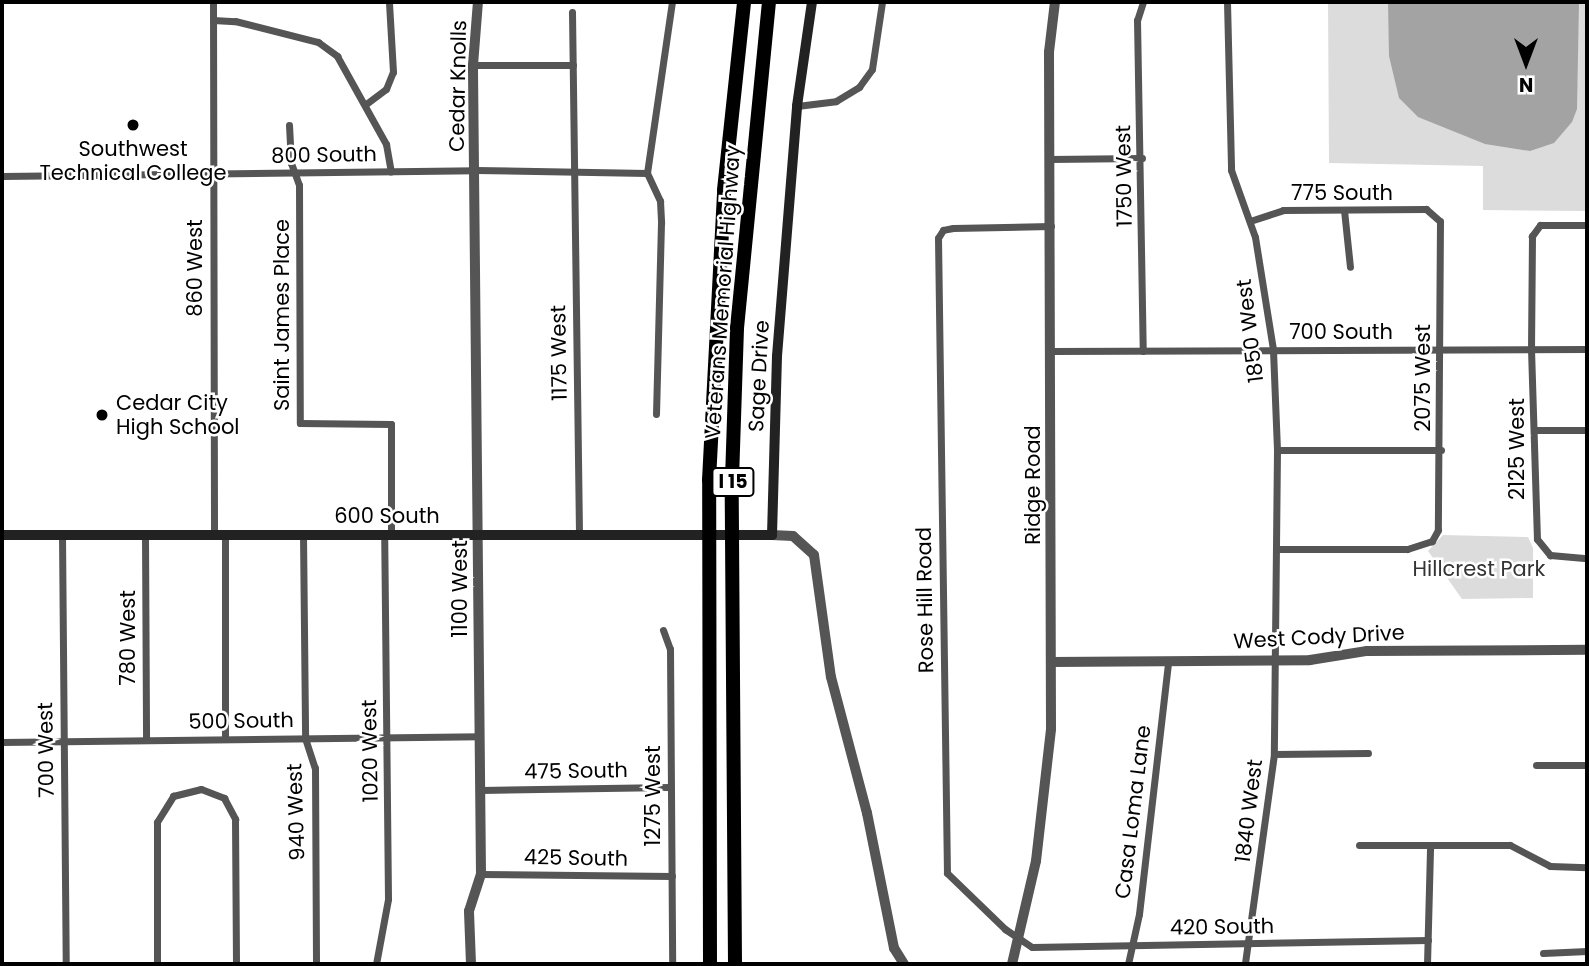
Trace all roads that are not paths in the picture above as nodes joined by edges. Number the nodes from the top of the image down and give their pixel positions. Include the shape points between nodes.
1 (213, 2) edge
2 (389, 2) edge
3 (478, 2) edge
4 (672, 2) edge
5 (744, 2) edge
6 (769, 2) edge
7 (812, 2) edge
8 (882, 2) edge
9 (1055, 2) edge
10 (1143, 2) edge
11 (1227, 2) edge
12 (572, 12) dead end
13 (213, 20) junction
14 (473, 65) junction
15 (573, 65) junction
16 (366, 104) junction
17 (797, 106) junction
18 (289, 125) dead end
19 (1142, 158) junction
20 (1050, 159) junction
21 (476, 170) junction
22 (295, 172) junction
23 (391, 172) junction
24 (574, 172) junction
25 (648, 173) junction
26 (211, 175) junction
27 (2, 176) edge
28 (1344, 210) junction
29 (1436, 214) joint
30 (1250, 221) junction
31 (1587, 225) edge
32 (1051, 226) junction
33 (1350, 267) dead end
34 (1440, 349) junction
35 (1531, 349) junction
36 (1587, 349) edge
37 (1273, 350) junction
38 (1052, 351) junction
39 (1143, 351) junction
40 (656, 414) dead end
41 (1535, 430) junction
42 (1587, 430) edge
43 (1277, 450) junction
44 (1441, 450) junction
45 (219, 534) junction
46 (303, 534) junction
47 (579, 534) junction
48 (2, 535) edge
49 (62, 535) junction
50 (145, 535) junction
51 (388, 535) junction
52 (479, 535) junction
53 (772, 535) junction
54 (1278, 549) junction
55 (1587, 558) edge
56 (663, 630) dead end
57 (1587, 650) edge
58 (1278, 660) junction
59 (1052, 662) junction
60 (1168, 662) junction
61 (480, 736) junction
62 (388, 737) junction
63 (305, 738) junction
64 (225, 739) junction
65 (146, 740) junction
66 (2, 742) edge
67 (64, 742) junction
68 (1368, 753) dead end
69 (1274, 754) junction
70 (1536, 765) dead end
71 (1587, 765) edge
72 (670, 788) junction
73 (481, 789) junction
74 (1359, 845) dead end
75 (1430, 846) junction
76 (1587, 867) edge
77 (481, 874) junction
78 (671, 876) junction
79 (1018, 940) junction
80 (1428, 940) junction
81 (1251, 944) junction
82 (1135, 946) junction
83 (1587, 951) edge
84 (1544, 953) dead end
85 (66, 964) edge
86 (156, 964) edge
87 (236, 964) edge
88 (316, 964) edge
89 (376, 964) edge
90 (471, 964) edge
91 (671, 964) edge
92 (710, 964) edge
93 (735, 964) edge
94 (904, 964) edge
95 (1012, 964) edge
96 (1128, 964) edge
97 (1245, 964) edge
98 (1427, 964) edge

1 - 13 street, 860 West
2 - 16 street via 393,72 386,89
3 - 14 street, Cedar Knolls
4 - 25 street
5 - 92 highway, Veterans Memorial Highway / I 15 via 724,190 709,480
6 - 93 highway, Veterans Memorial Highway / I 15 via 737,342 733,479
7 - 17 main road, Sage Drive
8 - 17 street via 872,69 859,87 836,101
9 - 20 street, Ridge Road via 1049,52
10 - 19 street, 1750 West via 1137,20
11 - 30 street, 1850 West via 1231,170
12 - 15 street, 1175 West
13 - 16 street via 235,21 318,43 337,56
13 - 26 street, 860 West
14 - 15 street
14 - 21 street, Cedar Knolls
15 - 24 street, 1175 West via 570,120
16 - 23 street via 386,144
17 - 53 main road, Sage Drive via 777,356
18 - 22 street
19 - 20 street
19 - 39 street, 1750 West
20 - 32 street, Ridge Road
21 - 23 street, 800 South
21 - 24 street, 800 South
21 - 52 street, 1100 West
22 - 23 street, 800 South
22 - 26 street, 800 South
22 - 51 street, Saint James Place via 299,185 300,424 391,424
24 - 25 street, 800 South
24 - 47 street, 1175 West
25 - 40 street via 660,201 661,223
26 - 27 street, 800 South
26 - 45 street, 860 West
28 - 29 street, 775 South via 1426,209
28 - 30 street, 775 South via 1283,210
28 - 33 street
29 - 34 street, 2075 West via 1440,221
30 - 37 street, 1850 West
31 - 35 street, 2125 West via 1540,225 1532,236
32 - 38 street, Ridge Road
32 - 79 street, Rose Hill Road via 943,230 938,252 946,862 953,881
34 - 35 street, 700 South
34 - 37 street, 700 South
34 - 44 street, 2075 West
35 - 36 street, 700 South
35 - 41 street, 2125 West
37 - 39 street, 700 South
37 - 43 street, 1850 West
38 - 39 street, 700 South
38 - 59 street, Ridge Road
41 - 42 street
41 - 55 street, 2125 West via 1534,527 1542,548 1564,558
43 - 44 street
43 - 54 street, 1850 West
44 - 54 street, 2075 West via 1441,520 1432,541 1407,549
45 - 46 main road, 600 South
45 - 50 main road, 600 South
45 - 64 street, 860 West
46 - 51 main road, 600 South
46 - 63 street, 940 West
47 - 52 main road, 600 South
47 - 53 main road, 600 South
48 - 49 main road, 600 South
49 - 50 main road, 600 South
49 - 67 street, 700 West
50 - 65 street, 780 West
51 - 52 main road, 600 South
51 - 62 street, 1020 West
52 - 61 street, 1100 West
53 - 94 street via 793,536 814,555 831,677 867,813 894,948
54 - 58 street, 1850 West
56 - 72 street, 1275 West via 670,649
57 - 58 street, West Cody Drive via 1367,650 1310,660
58 - 60 street, West Cody Drive
58 - 69 street, 1840 West
59 - 60 street, West Cody Drive
59 - 79 street, Ridge Road via 1046,790
60 - 82 street, Casa Loma Lane
61 - 62 street, 500 South
61 - 73 street, 1100 West
62 - 63 street, 500 South
62 - 89 street, 1020 West via 388,899
63 - 64 street, 500 South
63 - 88 street, 940 West via 315,768
64 - 65 street, 500 South
65 - 67 street, 500 South
66 - 67 street, 500 South
67 - 85 street, 700 West
68 - 69 street
69 - 81 street, 1840 West
70 - 71 street
72 - 73 street, 475 South
72 - 78 street, 1275 West
73 - 77 street, 1100 West
74 - 75 street
75 - 76 street via 1510,845 1550,866
75 - 80 street
77 - 78 street, 425 South
77 - 90 street, 1100 West via 469,911
78 - 91 street, 1275 West
79 - 82 street, 420 South via 1032,947
79 - 95 street, Ridge Road
80 - 81 street, 420 South
80 - 98 street
81 - 82 street, 420 South
81 - 97 street, 1840 West
82 - 96 street, Casa Loma Lane
83 - 84 street
86 - 87 street via 157,822 173,796 201,789 224,798 235,819

